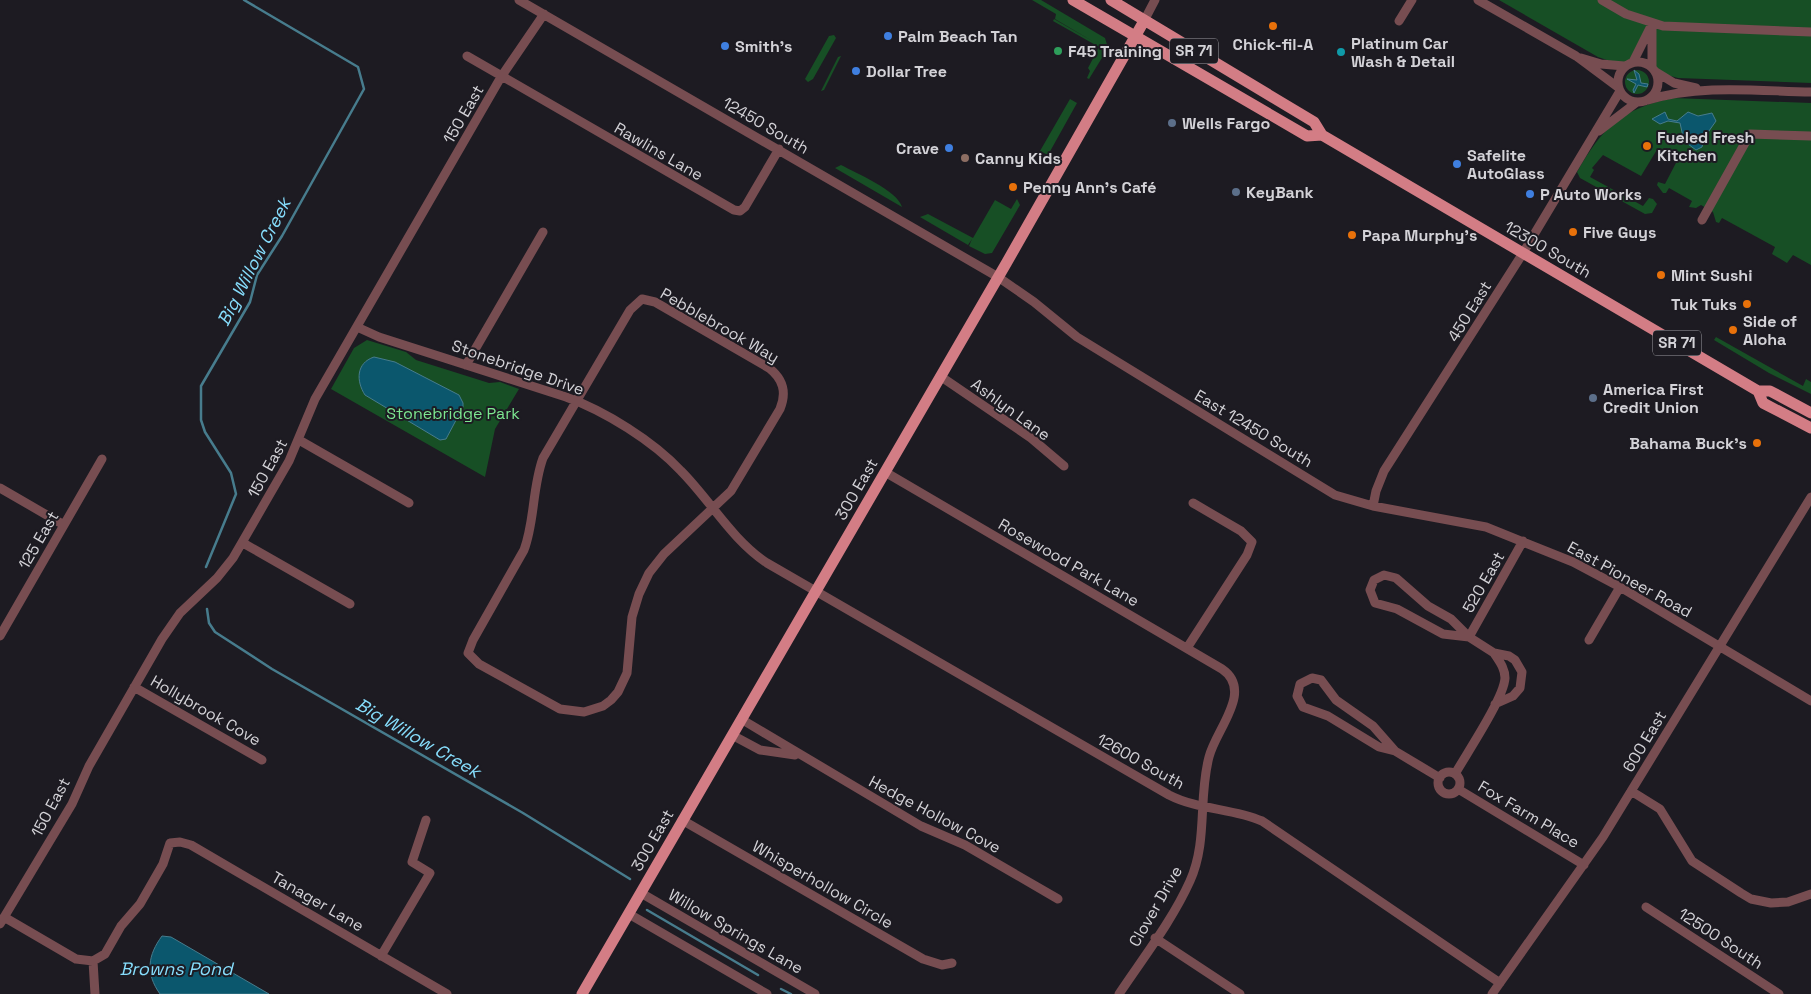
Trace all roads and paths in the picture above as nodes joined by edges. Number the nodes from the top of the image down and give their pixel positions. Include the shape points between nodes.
1 (519, 0) edge
2 (1073, 0) edge
3 (1111, 0) edge
4 (1156, 0) edge
5 (1412, 0) edge
6 (1478, 0) edge
7 (1602, 0) edge
8 (544, 14) junction
9 (1144, 20) junction
10 (1399, 21) dead end
11 (1652, 24) junction
12 (1811, 32) edge
13 (1134, 37) junction
14 (467, 56) dead end
15 (1576, 56) junction
16 (1629, 64) junction
17 (1654, 70) junction
18 (501, 76) junction
19 (1619, 90) junction
20 (1704, 90) junction
21 (1811, 92) edge
22 (1648, 100) junction
23 (1637, 102) junction
24 (1595, 134) junction
25 (1322, 135) junction
26 (1811, 136) edge
27 (779, 149) junction
28 (1702, 220) dead end
29 (544, 232) dead end
30 (1523, 253) junction
31 (998, 277) junction
32 (358, 326) junction
33 (466, 365) junction
34 (940, 376) junction
35 (1758, 391) junction
36 (576, 401) junction
37 (1811, 413) edge
38 (1811, 428) edge
39 (299, 440) junction
40 (102, 459) dead end
41 (1064, 466) dead end
42 (884, 472) junction
43 (0, 488) edge
44 (1811, 497) edge
45 (409, 503) dead end
46 (1193, 503) dead end
47 (1373, 506) junction
48 (713, 507) junction
49 (64, 525) junction
50 (1523, 542) junction
51 (243, 543) junction
52 (1620, 587) junction
53 (816, 591) junction
54 (350, 604) dead end
55 (0, 636) edge
56 (1469, 637) junction
57 (1589, 640) dead end
58 (1187, 648) junction
59 (1720, 648) junction
60 (1494, 653) junction
61 (1234, 683) joint
62 (134, 687) junction
63 (1811, 701) edge
64 (1495, 704) junction
65 (741, 719) junction
66 (732, 735) junction
67 (1395, 751) junction
68 (798, 755) junction
69 (262, 760) dead end
70 (1455, 774) junction
71 (1440, 778) junction
72 (1458, 789) junction
73 (1631, 791) junction
74 (1203, 806) junction
75 (426, 820) dead end
76 (682, 820) junction
77 (1584, 865) junction
78 (641, 893) junction
79 (1811, 894) edge
80 (1058, 899) dead end
81 (1646, 908) dead end
82 (629, 914) junction
83 (2, 921) edge
84 (1155, 938) junction
85 (381, 956) junction
86 (93, 961) junction
87 (952, 963) dead end
88 (1500, 983) junction
89 (95, 994) edge
90 (447, 994) edge
91 (582, 994) edge
92 (767, 994) edge
93 (815, 994) edge
94 (1119, 994) edge
95 (1240, 994) edge
96 (1492, 994) edge
97 (1779, 994) edge

1 - 8 street, 12450 South
2 - 13 main road, 12300 South / SR 71
3 - 9 main road, 12300 South / SR 71
4 - 9 street, 300 East
5 - 10 street
6 - 15 street
7 - 11 street
8 - 18 street, 150 East
8 - 27 street, 12450 South
9 - 13 main road, 300 East
9 - 25 main road, 12300 South / SR 71 via 1314,122
11 - 12 street
11 - 16 street
11 - 17 street
13 - 25 main road, 12300 South / SR 71 via 1307,136
13 - 31 main road, 300 East
14 - 18 street, Rawlins Lane
15 - 16 street via 1601,64
15 - 19 street
16 - 17 street via 1642,62
16 - 19 street via 1618,77
17 - 20 street via 1674,83
17 - 22 street via 1657,89
18 - 27 street, Rawlins Lane via 734,210 740,211 745,207
18 - 32 street, 150 East
19 - 23 street via 1628,100
19 - 24 street, 450 East
20 - 21 street
20 - 22 street via 1670,93
22 - 23 street
23 - 24 street, 450 East
24 - 30 street, 450 East
25 - 30 main road, 12300 South / SR 71
26 - 28 street via 1750,134
27 - 31 street, 12450 South
29 - 33 street
30 - 35 main road, 12300 South / SR 71
30 - 47 street, 450 East via 1384,471
31 - 34 main road, 300 East
31 - 47 street, East 12450 South via 1077,337 1335,496
32 - 33 street, Stonebridge Drive via 379,337
32 - 39 street, 150 East via 315,399
33 - 36 street, Stonebridge Drive
34 - 41 street, Ashlyn Lane via 1031,438
34 - 42 main road, 300 East
35 - 37 main road, 12300 South / SR 71 via 1770,391
35 - 38 main road, 12300 South / SR 71 via 1763,403
36 - 48 street, Stonebridge Drive via 663,454
36 - 48 street, Pebblebrook Way via 630,310 642,299 655,302 769,368 784,387 780,409 731,491
36 - 48 street, Pebblebrook Way via 540,466 524,550 472,640 468,653 480,664 560,709 584,712 603,706 624,683 632,617 643,584 664,554
39 - 45 street
39 - 51 street, 150 East
40 - 49 street, 125 East
42 - 53 main road, 300 East
42 - 58 street, Rosewood Park Lane
43 - 49 street
44 - 59 street, 600 East
46 - 58 street via 1241,531 1252,542 1247,555
47 - 50 street, East 12450 South via 1486,527
48 - 53 street, Stonebridge Drive via 759,557
49 - 55 street, 125 East
50 - 52 street, East Pioneer Road via 1573,562
50 - 56 street, 520 East
51 - 54 street
51 - 62 street, 150 East via 226,569 170,625
52 - 57 street
52 - 59 street, East Pioneer Road
53 - 65 main road, 300 East
53 - 74 street, 12600 South via 1169,795
56 - 56 street via 1443,634 1397,609 1375,603 1370,590 1374,580 1384,575 1396,578 1428,606 1451,619
56 - 60 street
58 - 61 street, Rosewood Park Lane via 1228,672
59 - 63 street, East Pioneer Road
59 - 73 street, 600 East
60 - 64 street via 1505,677
60 - 64 street via 1515,660 1523,678 1517,692
61 - 74 street, Clover Drive via 1234,703 1208,758
62 - 69 street, Hollybrook Cove
62 - 83 street, 150 East via 89,766 72,804
64 - 70 street
65 - 66 main road, 300 East
65 - 68 street, Hedge Hollow Cove
66 - 68 street, Hedge Hollow Cove via 760,750
66 - 76 main road, 300 East
67 - 67 street via 1378,747 1328,716 1303,707 1296,696 1300,684 1312,678 1321,680 1336,700 1373,726
67 - 71 street
68 - 80 street, Hedge Hollow Cove via 921,826 965,845
70 - 71 street via 1448,772
70 - 72 street via 1460,782
71 - 72 street via 1439,786 1444,792 1452,793
72 - 77 street, Fox Farm Place
73 - 77 street, 600 East
73 - 79 street via 1660,809 1692,861 1740,893 1771,903 1788,902
74 - 84 street, Clover Drive via 1195,868 1185,891
74 - 88 street, 12600 South via 1242,814 1271,827
75 - 85 street via 412,862 430,873
76 - 78 main road, 300 East
76 - 87 street, Whisperhollow Circle via 923,959 942,965
77 - 88 street, 600 East
78 - 82 main road, 300 East
78 - 93 street, Willow Springs Lane
81 - 97 street, 12500 South
82 - 91 main road, 300 East
82 - 92 street
83 - 86 street via 76,959
84 - 94 street, Clover Drive
84 - 95 street
85 - 86 street, Tanager Lane via 191,845 180,842 170,843 163,864 140,904 121,926 105,954
85 - 90 street, Tanager Lane
86 - 89 street
88 - 96 street, 600 East

